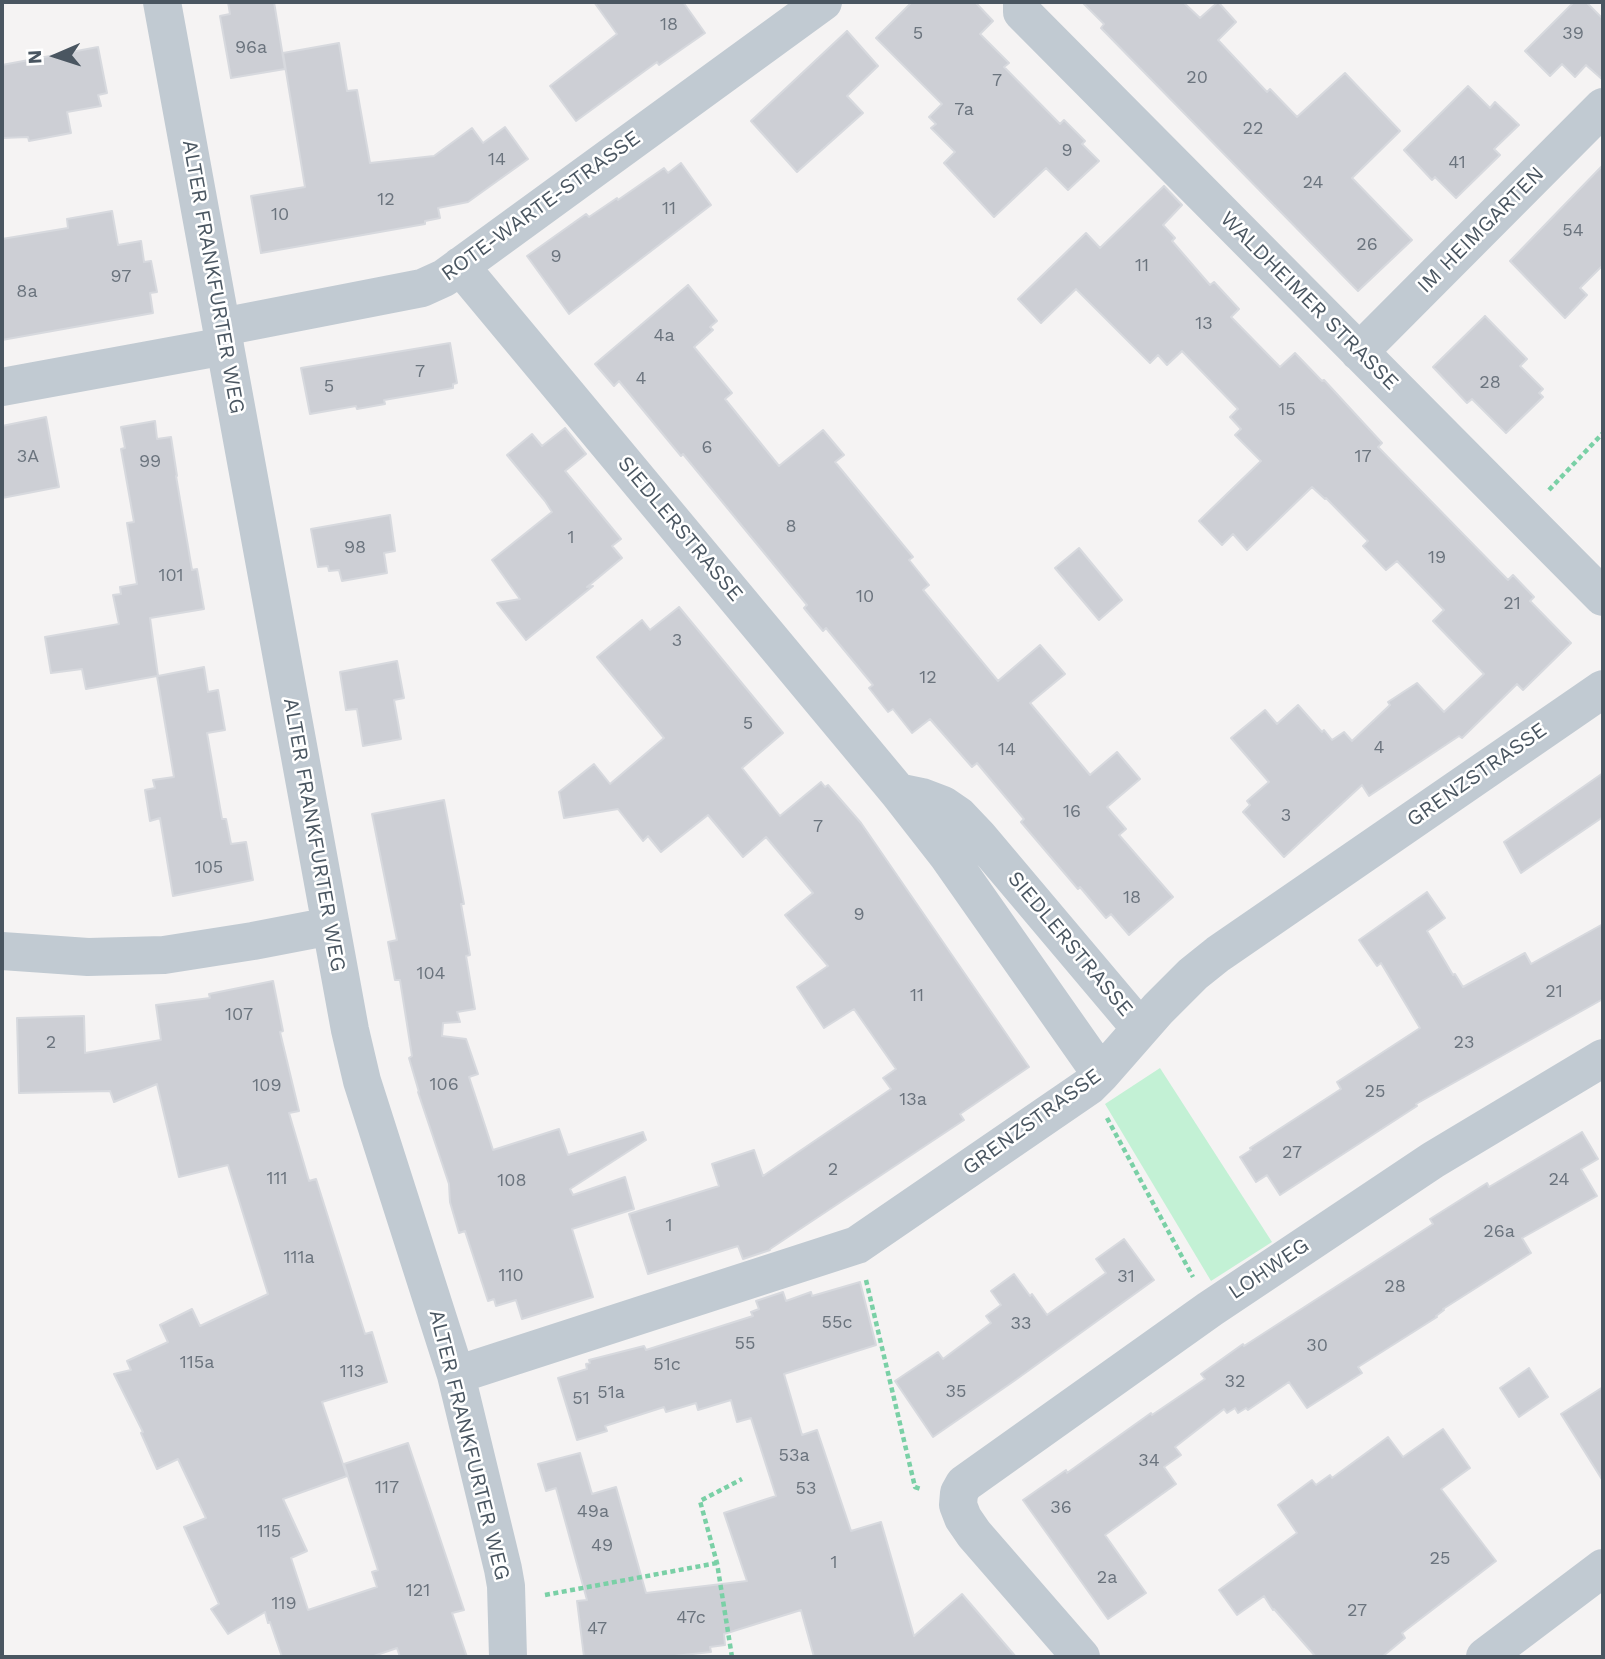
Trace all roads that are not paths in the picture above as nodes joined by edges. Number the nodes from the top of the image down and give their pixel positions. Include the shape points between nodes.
1 (162, 2) edge
2 (823, 2) edge
3 (1022, 2) edge
4 (1603, 107) edge
5 (460, 266) junction
6 (223, 336) junction
7 (1359, 352) junction
8 (2, 387) edge
9 (1603, 597) edge
10 (1603, 689) edge
11 (898, 792) junction
12 (331, 926) junction
13 (2, 951) edge
14 (1140, 1028) junction
15 (1603, 1058) edge
16 (1095, 1080) junction
17 (456, 1375) junction
18 (1603, 1568) edge
19 (508, 1657) edge
20 (1081, 1657) edge
21 (1485, 1657) edge

1 - 6 street, ALTER FRANKFURTER WEG
2 - 5 street, ROTE-WARTE-STRASSE
3 - 7 street, WALDHEIMER STRASSE via 1023,12
4 - 7 street, IM HEIMGARTEN
5 - 6 street, ROTE-WARTE-STRASSE via 422,288
5 - 11 street, SIEDLERSTRASSE
6 - 8 street, ROTE-WARTE-STRASSE
6 - 12 street, ALTER FRANKFURTER WEG
7 - 9 street, WALDHEIMER STRASSE
10 - 14 street, GRENZSTRASSE via 1217,954
11 - 14 street, SIEDLERSTRASSE via 943,805 959,816
11 - 16 street, SIEDLERSTRASSE via 948,856
12 - 13 street via 164,955 88,957
12 - 17 street, ALTER FRANKFURTER WEG via 362,1081
14 - 16 street, GRENZSTRASSE
15 - 20 street, LOHWEG via 1433,1160 1210,1308 964,1484 958,1505 963,1518
16 - 17 street, GRENZSTRASSE via 857,1245
17 - 19 street, ALTER FRANKFURTER WEG via 499,1548 506,1586
18 - 21 street

